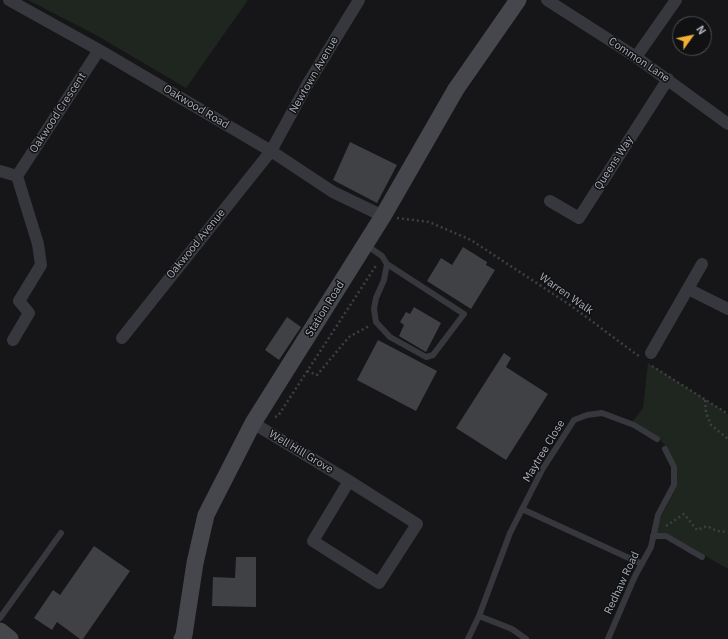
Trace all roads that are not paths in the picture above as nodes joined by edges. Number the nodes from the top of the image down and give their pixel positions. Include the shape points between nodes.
1 (9, 0) edge
2 (359, 0) edge
3 (518, 0) edge
4 (547, 0) edge
5 (676, 0) edge
6 (100, 50) junction
7 (636, 57) junction
8 (668, 79) junction
9 (728, 124) edge
10 (271, 151) junction
11 (0, 172) edge
12 (17, 176) junction
13 (550, 201) dead end
14 (383, 216) junction
15 (365, 244) junction
16 (387, 264) junction
17 (702, 264) dead end
18 (688, 289) junction
19 (728, 309) edge
20 (122, 338) dead end
21 (13, 340) dead end
22 (648, 359) road end
23 (253, 423) junction
24 (657, 439) dead end
25 (665, 449) dead end
26 (349, 481) junction
27 (522, 509) junction
28 (61, 533) dead end
29 (653, 536) junction
30 (702, 557) dead end
31 (642, 564) junction
32 (479, 616) junction
33 (0, 618) edge
34 (0, 631) edge
35 (10, 639) edge
36 (182, 639) edge
37 (468, 639) edge
38 (526, 639) edge
39 (608, 639) edge

1 - 6 street, Oakwood Road
2 - 10 street, Newtown Avenue via 307,85
3 - 14 main road, Station Road via 456,89
4 - 7 street, Common Lane
5 - 7 street
6 - 10 street, Oakwood Road
6 - 12 street, Oakwood Crescent
7 - 8 street, Common Lane
8 - 9 street, Common Lane
8 - 13 street, Queens Way via 579,218
10 - 14 street, Oakwood Road via 333,192
10 - 20 street, Oakwood Avenue
11 - 12 street
12 - 21 street via 38,244 41,265 19,301 29,313
14 - 15 main road, Station Road
15 - 16 lane via 382,256
15 - 23 main road, Station Road
16 - 16 lane via 384,280 376,298 376,322 390,336 426,358 433,355 464,314
17 - 18 street
18 - 19 street
18 - 22 street
23 - 26 street, Well Hill Grove
23 - 36 main road, Station Road via 206,515
24 - 27 lane, Maytree Close via 634,425 602,413 574,420 542,470
25 - 29 lane via 674,467 674,485 658,515
26 - 26 street, Well Hill Grove via 313,541 379,583 417,524
27 - 31 lane
27 - 32 lane, Maytree Close
28 - 33 lane
29 - 30 lane via 666,536
29 - 31 lane, Redhaw Road via 651,547
31 - 39 lane, Redhaw Road
32 - 37 lane, Maytree Close
32 - 38 lane via 512,629
34 - 35 main road

